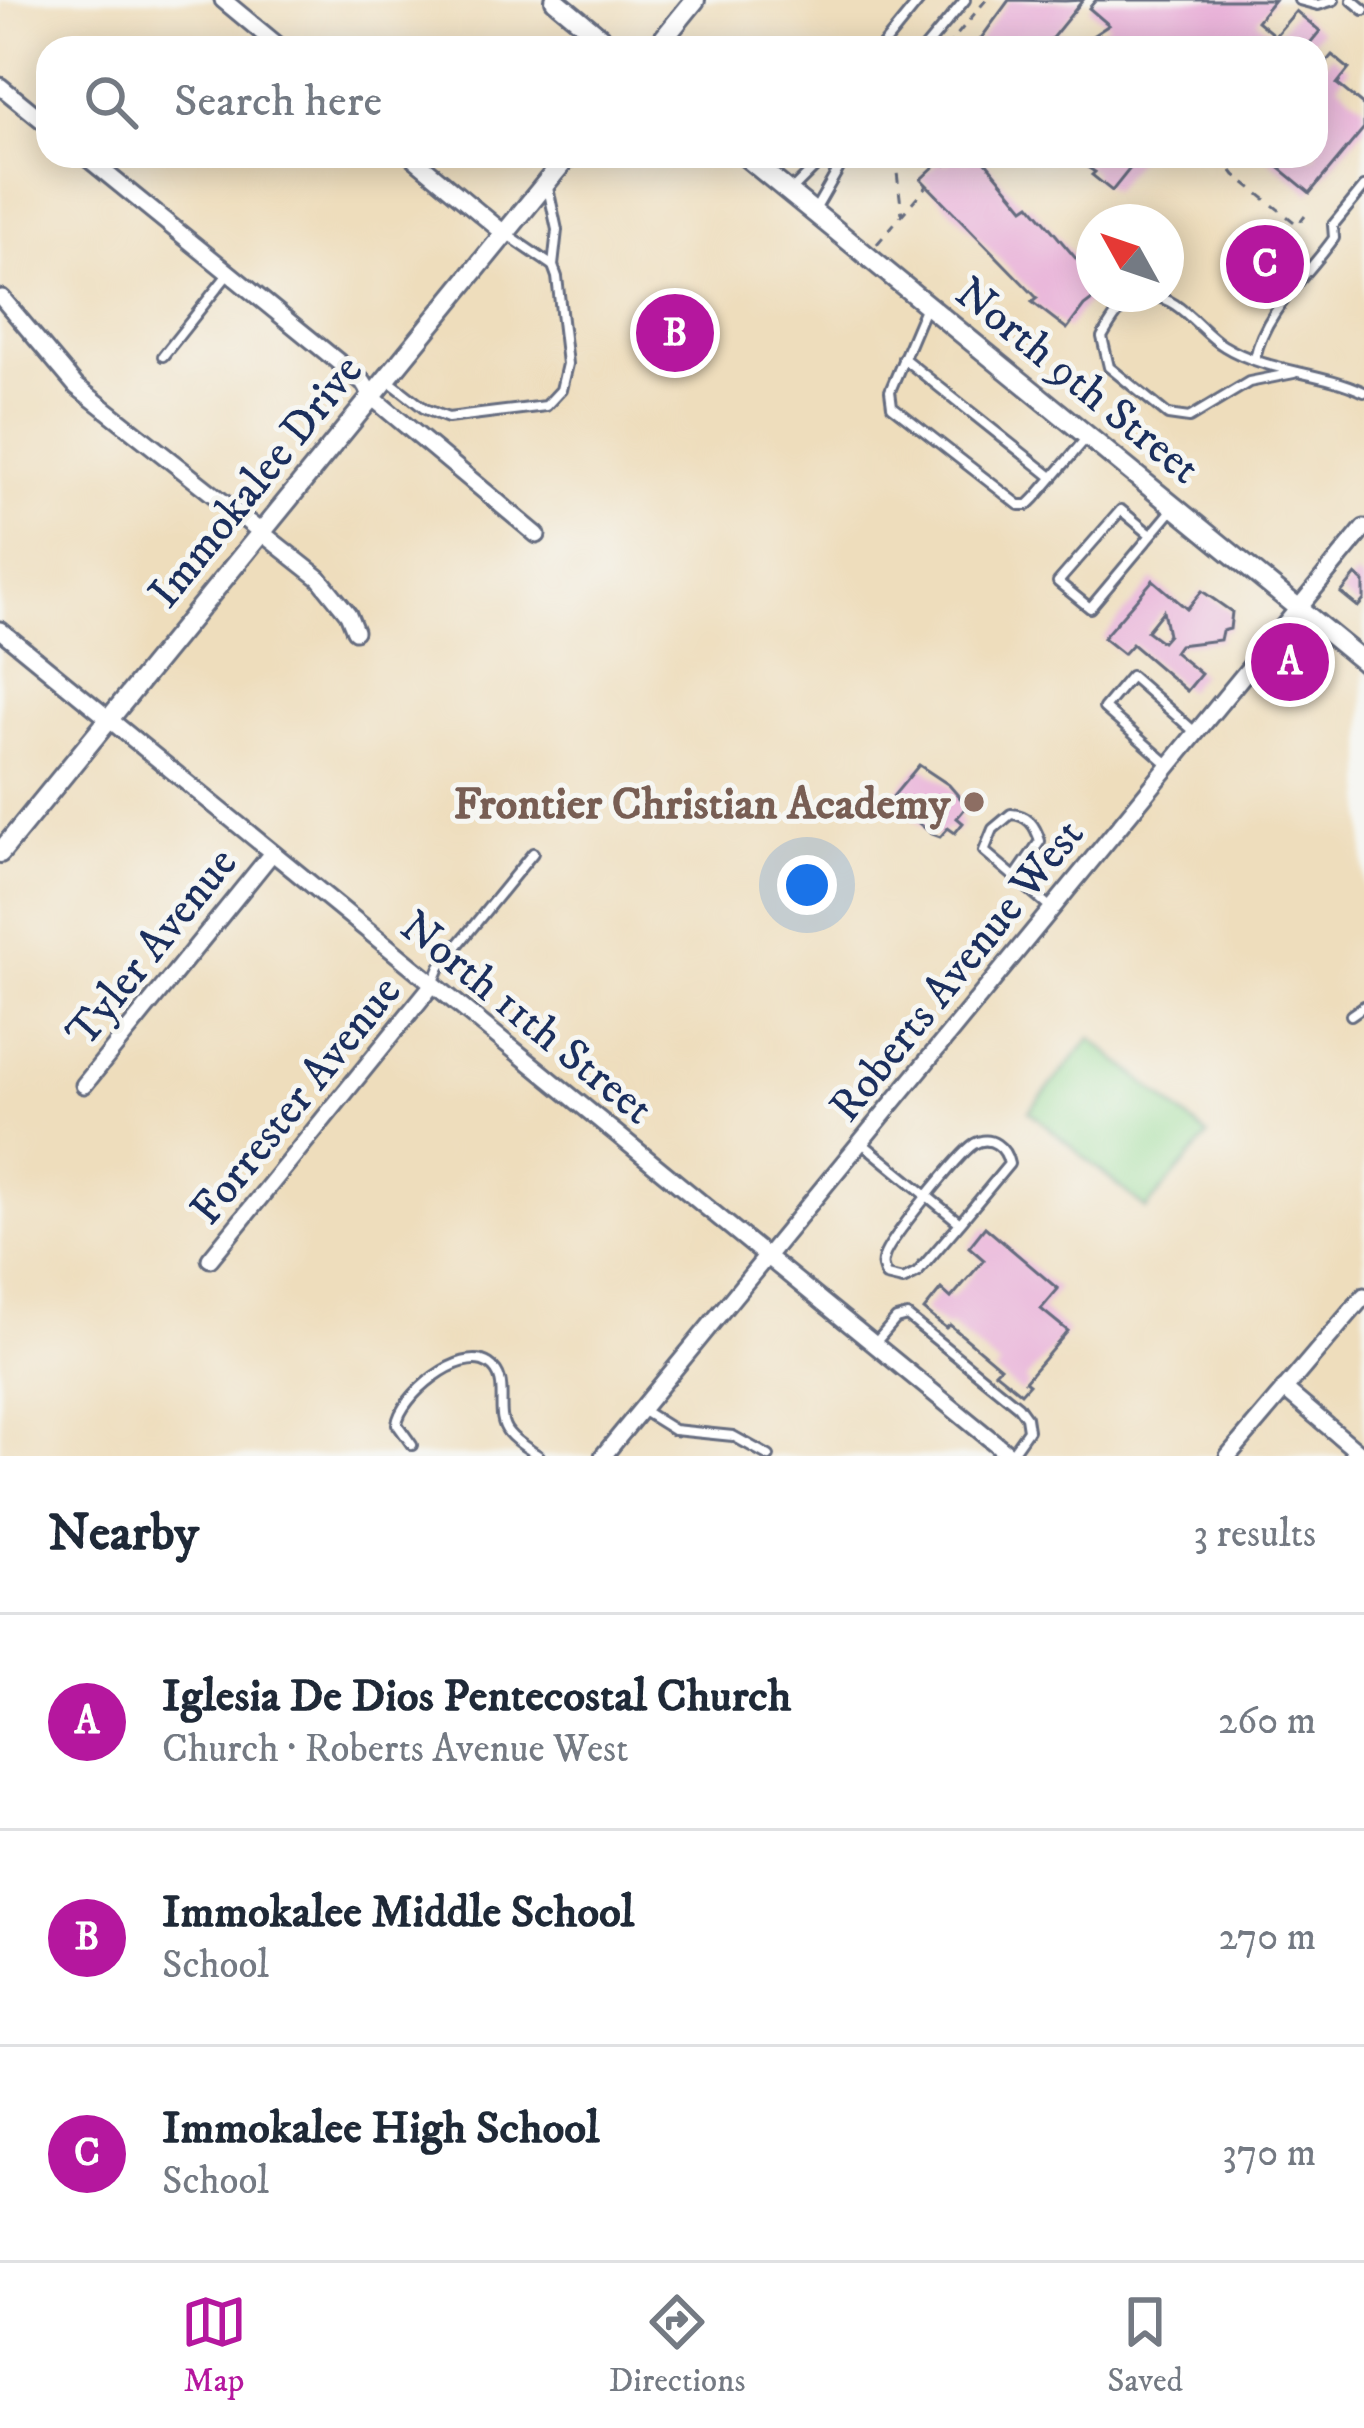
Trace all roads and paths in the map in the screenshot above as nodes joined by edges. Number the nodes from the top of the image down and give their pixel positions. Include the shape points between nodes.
1 (223, 0) edge
2 (555, 0) edge
3 (694, 0) edge
4 (920, 0) edge
5 (965, 0) edge
6 (986, 0) edge
7 (1299, 0) edge
8 (1334, 0) edge
9 (1352, 0) edge
10 (1364, 10) edge
11 (266, 36) edge
12 (598, 36) edge
13 (666, 36) edge
14 (891, 36) edge
15 (935, 36) edge
16 (956, 36) edge
17 (0, 86) edge
18 (36, 115) edge
19 (100, 168) edge
20 (426, 168) edge
21 (558, 168) edge
22 (760, 168) edge
23 (814, 168) edge
24 (839, 168) edge
25 (897, 168) edge
26 (1231, 168) edge
27 (547, 182) junction
28 (927, 185) dead end
29 (1364, 187) edge
30 (790, 192) junction
31 (919, 194) junction
32 (900, 195) junction
33 (814, 212) junction
34 (902, 214) junction
35 (1305, 216) dead end
36 (505, 233) junction
37 (872, 250) dead end
38 (553, 266) junction
39 (229, 273) junction
40 (2, 298) edge
41 (927, 304) junction
42 (163, 356) dead end
43 (903, 358) junction
44 (1255, 358) junction
45 (1294, 373) junction
46 (388, 380) junction
47 (1364, 392) edge
48 (373, 398) junction
49 (1088, 436) junction
50 (1052, 478) junction
51 (1174, 508) junction
52 (1364, 528) edge
53 (263, 531) junction
54 (537, 535) dead end
55 (1151, 535) junction
56 (1298, 608) junction
57 (0, 630) edge
58 (355, 631) dead end
59 (1364, 662) edge
60 (109, 719) junction
61 (1195, 732) junction
62 (1169, 765) junction
63 (0, 853) edge
64 (272, 853) junction
65 (533, 853) dead end
66 (1015, 878) junction
67 (1051, 908) junction
68 (433, 984) junction
69 (1364, 1006) edge
70 (1351, 1015) dead end
71 (84, 1085) dead end
72 (860, 1141) junction
73 (928, 1197) junction
74 (960, 1223) junction
75 (767, 1256) junction
76 (210, 1259) dead end
77 (1364, 1296) edge
78 (875, 1343) junction
79 (1284, 1389) junction
80 (641, 1409) junction
81 (412, 1445) dead end
82 (538, 1456) edge
83 (603, 1456) edge
84 (769, 1456) edge
85 (1010, 1456) edge
86 (1228, 1456) edge
87 (1363, 1456) edge

1 - 11 street
2 - 12 street
3 - 13 street
4 - 14 lane
5 - 15 lane
6 - 16 path
7 - 8 lane
9 - 10 lane
17 - 18 street
19 - 39 street
20 - 36 street
21 - 27 street, Immokalee Drive
22 - 30 street, North 9th Street
23 - 30 lane
24 - 33 lane
25 - 32 path
26 - 35 path via 1298,225
27 - 36 street, Immokalee Drive
27 - 38 lane via 557,230
28 - 31 path
29 - 44 lane via 1333,225 1324,253 1264,326
30 - 33 street, North 9th Street
31 - 32 path
31 - 34 path
32 - 34 path
33 - 41 street, North 9th Street
34 - 37 path
36 - 38 lane
36 - 46 street, Immokalee Drive
38 - 46 lane via 567,364 561,390 546,406 448,418
39 - 42 lane
39 - 48 street
40 - 53 street via 76,386
41 - 43 lane
41 - 49 street, North 9th Street
43 - 50 lane
43 - 50 lane via 892,406 1019,505
44 - 45 lane
44 - 45 lane via 1151,296 1119,307 1102,337 1109,367 1168,416 1189,418 1249,382
45 - 47 lane
46 - 48 street, Immokalee Drive
48 - 53 street, Immokalee Drive
48 - 54 street
49 - 50 lane
49 - 51 street, North 9th Street
51 - 55 lane
51 - 56 street, North 9th Street
52 - 56 street, Roberts Avenue West
53 - 58 street via 333,591
53 - 60 street, Immokalee Drive
55 - 55 lane via 1090,608 1058,582 1120,510
56 - 59 street, North 9th Street
56 - 61 street, Roberts Avenue West
57 - 60 street, North 11th Street
60 - 63 street, Immokalee Drive
60 - 64 street, North 11th Street
61 - 62 street, Roberts Avenue West
61 - 62 lane via 1131,676 1104,708
62 - 67 street, Roberts Avenue West
64 - 68 street, North 11th Street
64 - 71 street, Tyler Avenue
65 - 68 lane
66 - 66 lane via 984,851 993,829 1022,814 1040,841
66 - 67 lane
67 - 72 street, Roberts Avenue West
68 - 75 street, North 11th Street
68 - 76 street, Forrester Avenue
69 - 70 lane
72 - 73 lane
72 - 75 street, Roberts Avenue West
73 - 74 lane
73 - 74 lane via 884,1255 886,1276 916,1273
73 - 74 lane via 971,1146 996,1143 1009,1164
75 - 78 street, North 11th Street
75 - 80 street, Roberts Avenue West
77 - 79 street
78 - 85 street, North 11th Street
78 - 85 lane via 907,1316 1018,1406 1028,1430
79 - 86 street
79 - 87 street
80 - 83 street, Roberts Avenue West
80 - 84 lane via 674,1430 733,1436
81 - 82 lane via 398,1414 452,1365 477,1360 498,1375 507,1432

